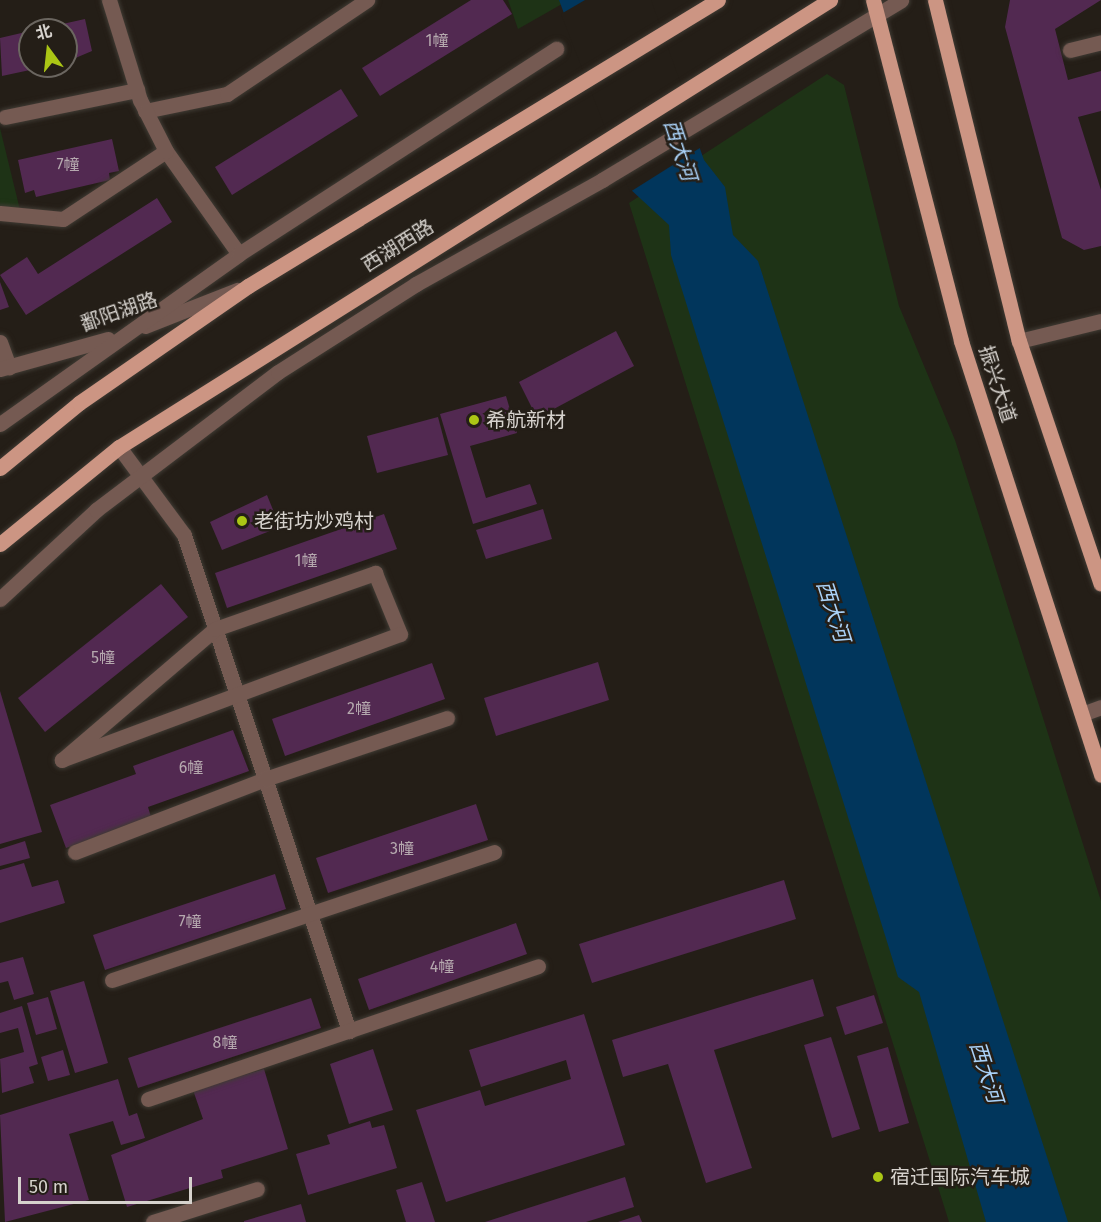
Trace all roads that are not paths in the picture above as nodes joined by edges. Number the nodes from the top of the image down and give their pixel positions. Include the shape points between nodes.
1 (109, 0) edge
2 (367, 0) edge
3 (718, 0) edge
4 (830, 0) edge
5 (902, 0) edge
6 (935, 0) edge
7 (875, 7) edge
8 (1101, 42) edge
9 (556, 49) dead end
10 (1070, 50) dead end
11 (137, 90) junction
12 (145, 111) junction
13 (5, 117) dead end
14 (166, 151) junction
15 (0, 213) edge
16 (239, 254) junction
17 (248, 286) junction
18 (1101, 321) edge
19 (118, 336) junction
20 (1019, 341) junction
21 (0, 342) edge
22 (4, 368) edge
23 (0, 424) edge
24 (119, 447) junction
25 (0, 468) edge
26 (140, 475) junction
27 (0, 544) edge
28 (1101, 584) edge
29 (0, 599) edge
30 (215, 629) junction
31 (237, 695) junction
32 (1101, 707) edge
33 (1082, 714) junction
34 (447, 718) dead end
35 (1101, 775) edge
36 (265, 779) junction
37 (75, 852) dead end
38 (494, 852) dead end
39 (309, 913) junction
40 (538, 966) dead end
41 (112, 980) dead end
42 (349, 1031) junction
43 (148, 1099) dead end
44 (257, 1189) dead end
45 (153, 1222) edge

1 - 11 street
2 - 12 street via 227,94
3 - 17 main road
4 - 24 main road, 西湖西路
5 - 7 street
6 - 20 main road, 振兴大道
7 - 26 street via 750,91 604,179 416,284 278,372
7 - 33 main road, 振兴大道 via 962,341
8 - 10 street
9 - 16 street
11 - 12 street
11 - 13 street
12 - 14 street
14 - 15 street via 63,219
14 - 16 street
16 - 19 street
17 - 19 street, 鄱阳湖路
17 - 25 main road via 79,403
18 - 20 street
19 - 22 street, 鄱阳湖路
19 - 23 street
20 - 28 main road, 振兴大道
21 - 22 street
24 - 26 street
24 - 27 main road, 西湖西路
26 - 29 street via 54,545
26 - 30 street via 184,535
30 - 31 street
30 - 31 street via 62,760
30 - 31 street via 375,573 400,634
31 - 36 street
32 - 33 street
33 - 35 main road, 振兴大道
34 - 36 street
36 - 37 street
36 - 39 street
38 - 39 street
39 - 41 street
39 - 42 street
40 - 42 street
42 - 43 street
44 - 45 street

